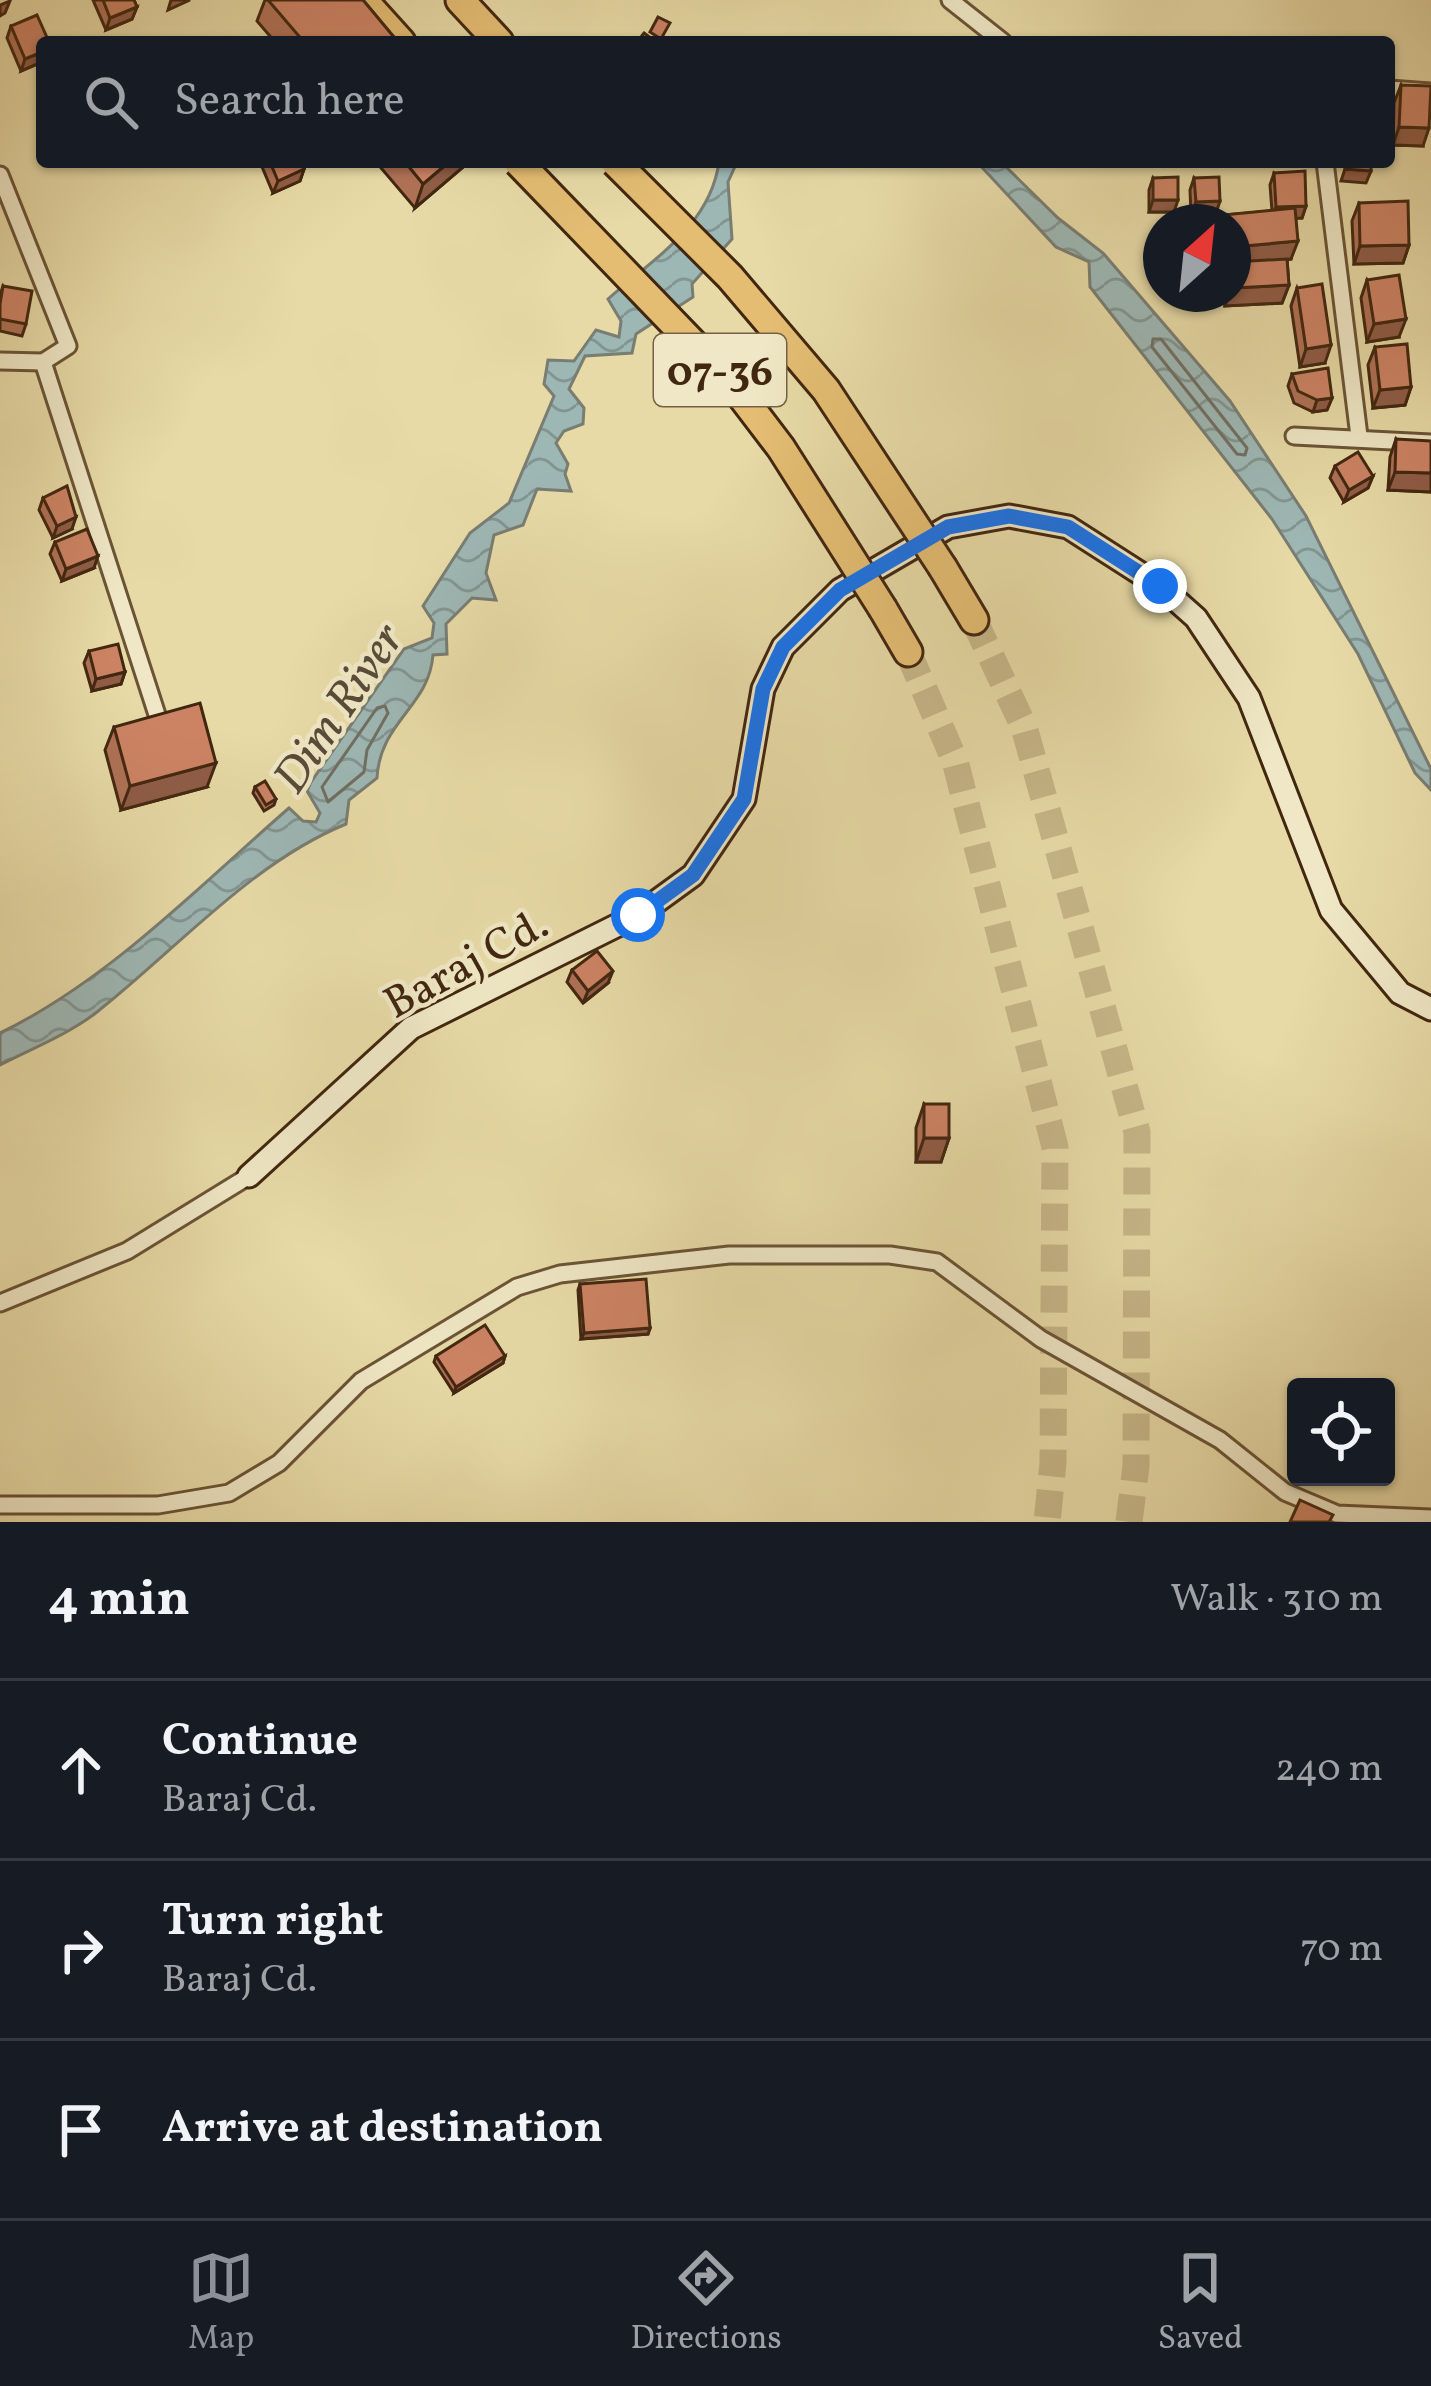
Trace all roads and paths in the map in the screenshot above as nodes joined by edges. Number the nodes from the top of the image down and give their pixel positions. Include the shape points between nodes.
1 (362, 0) edge
2 (460, 0) edge
3 (950, 0) edge
4 (395, 36) edge
5 (493, 36) edge
6 (996, 36) edge
7 (1395, 89) edge
8 (1431, 92) edge
9 (524, 168) edge
10 (621, 168) edge
11 (1325, 168) edge
12 (0, 175) edge
13 (0, 361) edge
14 (43, 362) junction
15 (1294, 436) dead end
16 (1359, 436) junction
17 (1431, 443) edge
18 (974, 620) tunnel mouth
19 (908, 652) tunnel mouth
20 (160, 724) edge
21 (1431, 1009) edge
22 (249, 1176) joint
23 (0, 1303) edge
24 (0, 1505) edge
25 (144, 1505) junction
26 (1431, 1518) edge
27 (156, 1522) edge

1 - 4 highway
2 - 5 highway
3 - 6 street
7 - 8 street
9 - 19 highway, 07-36, bridge via 734,385
10 - 18 highway, 07-36, bridge via 826,389
11 - 16 street
12 - 14 street via 68,346
13 - 14 street
14 - 20 street
15 - 16 street
16 - 17 street
21 - 22 street, Baraj Cd. via 1400,993 1331,910 1250,698 1196,618 1068,527 1009,516 948,527 840,590 783,647 763,689 744,799 693,875 638,915 411,1028
22 - 23 street, Baraj Cd. via 128,1251
24 - 25 street
25 - 26 street via 229,1493 279,1463 361,1381 517,1287 560,1274 729,1256 890,1255 938,1262 1041,1339 1220,1440 1285,1492 1336,1514
25 - 27 street

